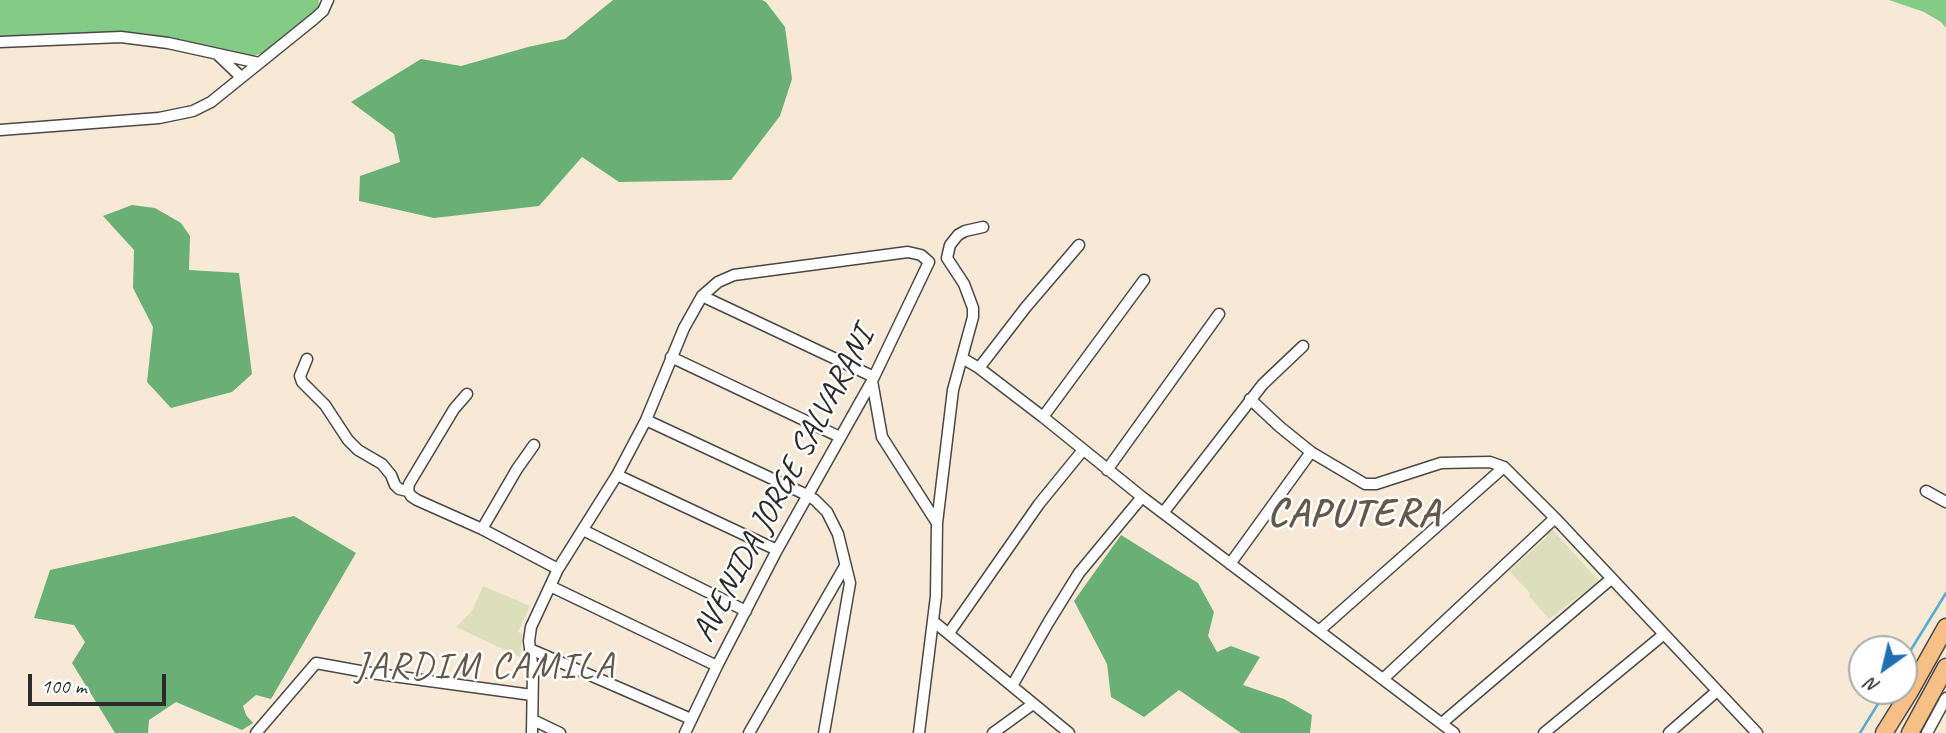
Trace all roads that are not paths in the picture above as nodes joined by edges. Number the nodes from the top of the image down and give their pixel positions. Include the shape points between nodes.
1 (328, 0) edge
2 (0, 42) edge
3 (217, 54) junction
4 (259, 63) junction
5 (241, 77) junction
6 (0, 130) edge
7 (983, 227) dead end
8 (1079, 245) dead end
9 (947, 258) junction
10 (929, 262) junction
11 (1144, 280) dead end
12 (702, 296) junction
13 (1219, 314) dead end
14 (1303, 346) dead end
15 (671, 357) junction
16 (962, 358) junction
17 (307, 359) dead end
18 (979, 368) junction
19 (873, 379) junction
20 (467, 394) dead end
21 (1250, 399) junction
22 (1043, 417) junction
23 (646, 421) junction
24 (840, 437) junction
25 (534, 445) dead end
26 (1083, 450) junction
27 (1311, 452) junction
28 (1504, 467) junction
29 (1107, 470) junction
30 (617, 475) junction
31 (408, 491) junction
32 (1926, 491) dead end
33 (807, 495) junction
34 (1142, 498) junction
35 (1946, 502) edge
36 (1163, 513) junction
37 (1555, 518) junction
38 (937, 523) junction
39 (482, 529) junction
40 (583, 530) junction
41 (777, 550) junction
42 (1230, 564) junction
43 (845, 566) junction
44 (558, 569) junction
45 (1611, 579) junction
46 (550, 586) junction
47 (746, 611) junction
48 (933, 621) junction
49 (1946, 627) edge
50 (1320, 630) junction
51 (949, 633) junction
52 (1663, 635) junction
53 (530, 649) junction
54 (717, 666) junction
55 (1946, 667) edge
56 (1383, 679) junction
57 (1012, 686) junction
58 (1717, 691) junction
59 (533, 695) junction
60 (1946, 698) edge
61 (1033, 704) junction
62 (691, 719) junction
63 (533, 720) junction
64 (1442, 723) junction
65 (257, 733) edge
66 (532, 733) edge
67 (560, 733) edge
68 (685, 733) edge
69 (749, 733) edge
70 (824, 733) edge
71 (919, 733) edge
72 (993, 733) edge
73 (1069, 733) edge
74 (1454, 733) edge
75 (1544, 733) edge
76 (1670, 733) edge
77 (1756, 733) edge
78 (1884, 733) edge
79 (1910, 733) edge
80 (1927, 733) edge

1 - 4 street via 323,11
2 - 3 street via 121,37
3 - 4 street
3 - 5 street
4 - 5 street
5 - 6 street via 211,102 184,114
7 - 9 street via 958,235
8 - 18 street
9 - 10 street
9 - 16 street via 964,284 972,308
10 - 12 street via 908,252 734,275
10 - 19 street, AVENIDA JORGE SALVARANI
11 - 22 street
12 - 15 street
12 - 19 street
13 - 29 street
14 - 21 street
15 - 23 street
15 - 24 street
16 - 18 street
16 - 38 street via 953,390
17 - 31 street via 302,382 325,405 348,440 382,464 399,489
18 - 22 street
19 - 24 street, AVENIDA JORGE SALVARANI
19 - 38 street via 882,437
20 - 31 street
21 - 27 street
21 - 36 street
22 - 26 street
23 - 30 street
23 - 33 street
24 - 33 street, AVENIDA JORGE SALVARANI
25 - 39 street
26 - 29 street
26 - 51 street via 1039,504
27 - 28 street via 1366,484 1441,463 1490,462
27 - 42 street
28 - 37 street
28 - 50 street
29 - 34 street
30 - 40 street
30 - 41 street
31 - 39 street via 417,500
32 - 35 street
33 - 41 street, AVENIDA JORGE SALVARANI
33 - 43 street via 827,512
34 - 36 street
34 - 57 street via 1079,573
36 - 42 street
37 - 45 street
37 - 56 street
38 - 48 street
39 - 44 street
40 - 44 street
40 - 47 street
41 - 47 street, AVENIDA JORGE SALVARANI
42 - 50 street
43 - 69 street
43 - 70 street via 850,586
44 - 46 street
45 - 52 street
45 - 64 street
46 - 53 street via 531,627
46 - 54 street
47 - 54 street, AVENIDA JORGE SALVARANI
48 - 51 street
48 - 71 street
49 - 78 main road
50 - 56 street
51 - 57 street
52 - 58 street
52 - 75 street
53 - 59 street
53 - 62 street
54 - 62 street, AVENIDA JORGE SALVARANI
55 - 79 main road
56 - 64 street
57 - 61 street
58 - 76 street
58 - 77 street
59 - 63 street
59 - 65 street via 316,663
60 - 80 street
61 - 72 street
61 - 73 street
62 - 68 street, AVENIDA JORGE SALVARANI
63 - 66 street
63 - 67 street
64 - 74 street

